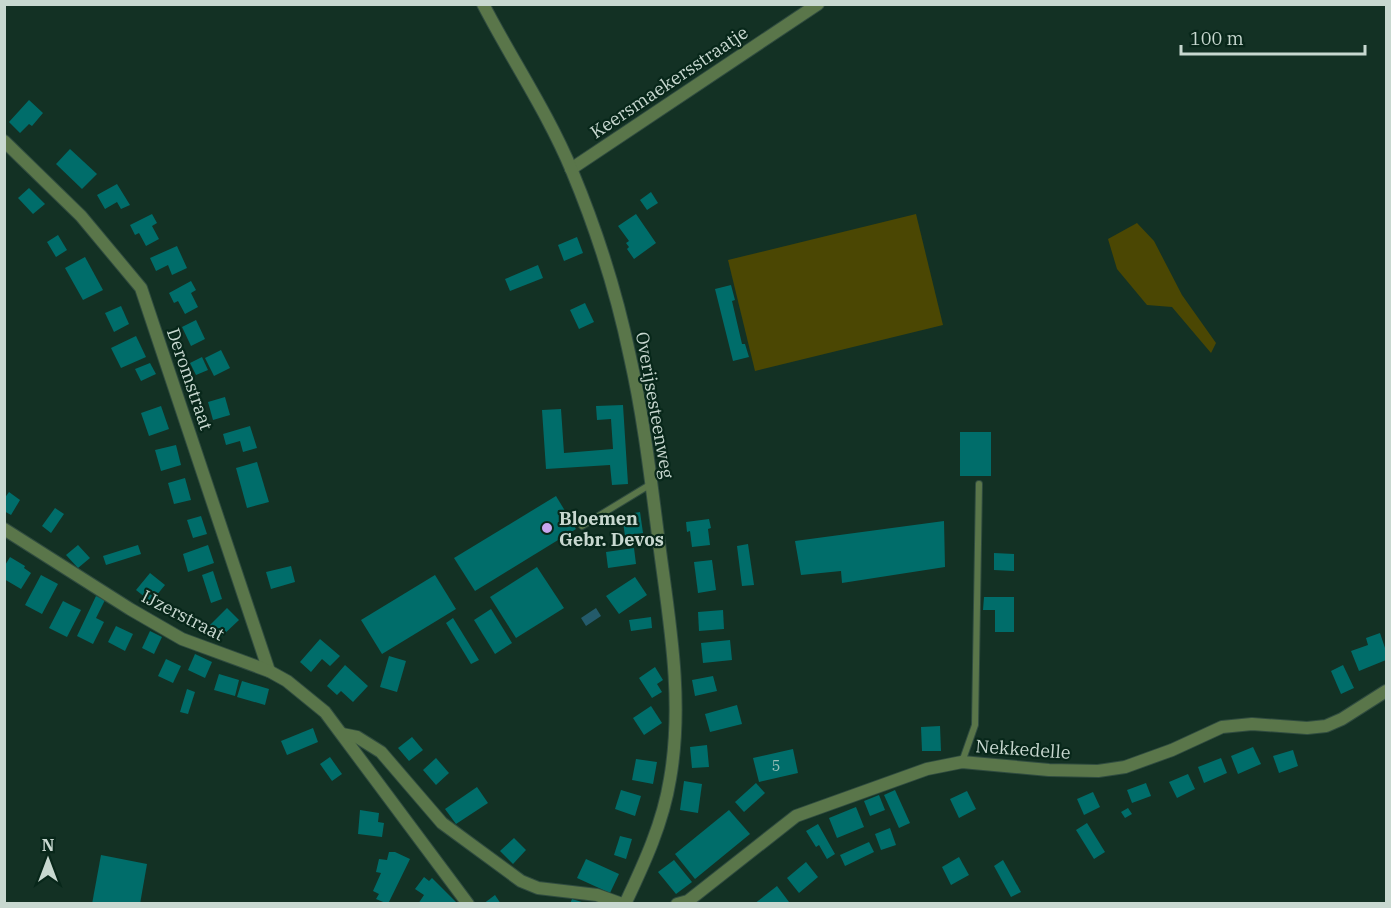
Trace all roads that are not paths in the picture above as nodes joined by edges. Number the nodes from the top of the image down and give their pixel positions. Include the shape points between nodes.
1 (483, 4) edge
2 (818, 4) edge
3 (4, 141) edge
4 (571, 169) junction
5 (651, 484) junction
6 (979, 484) dead end
7 (582, 526) dead end
8 (4, 529) edge
9 (269, 671) junction
10 (1386, 692) edge
11 (342, 734) junction
12 (962, 762) junction
13 (694, 900) edge
14 (468, 903) edge
15 (623, 903) edge
16 (677, 903) edge

1 - 4 street, Overijsesteenweg
2 - 4 street, Keersmaekersstraatje
3 - 9 street, Deromstraat via 81,216 141,288
4 - 5 street, Overijsesteenweg via 597,237 622,324
5 - 7 lane
5 - 15 street, Overijsesteenweg via 674,668 674,754 657,832
6 - 12 lane via 975,725
8 - 9 street, IJzerstraat via 182,639
9 - 11 street, IJzerstraat via 325,712
10 - 12 street, Nekkedelle via 1326,726 1222,727 1125,767 1049,770
11 - 14 street, IJzerstraat
11 - 15 street via 357,737 381,752 442,823 521,881 538,888 597,895
12 - 13 street, Nekkedelle via 927,769 796,816
13 - 16 street, Nekkedelle

